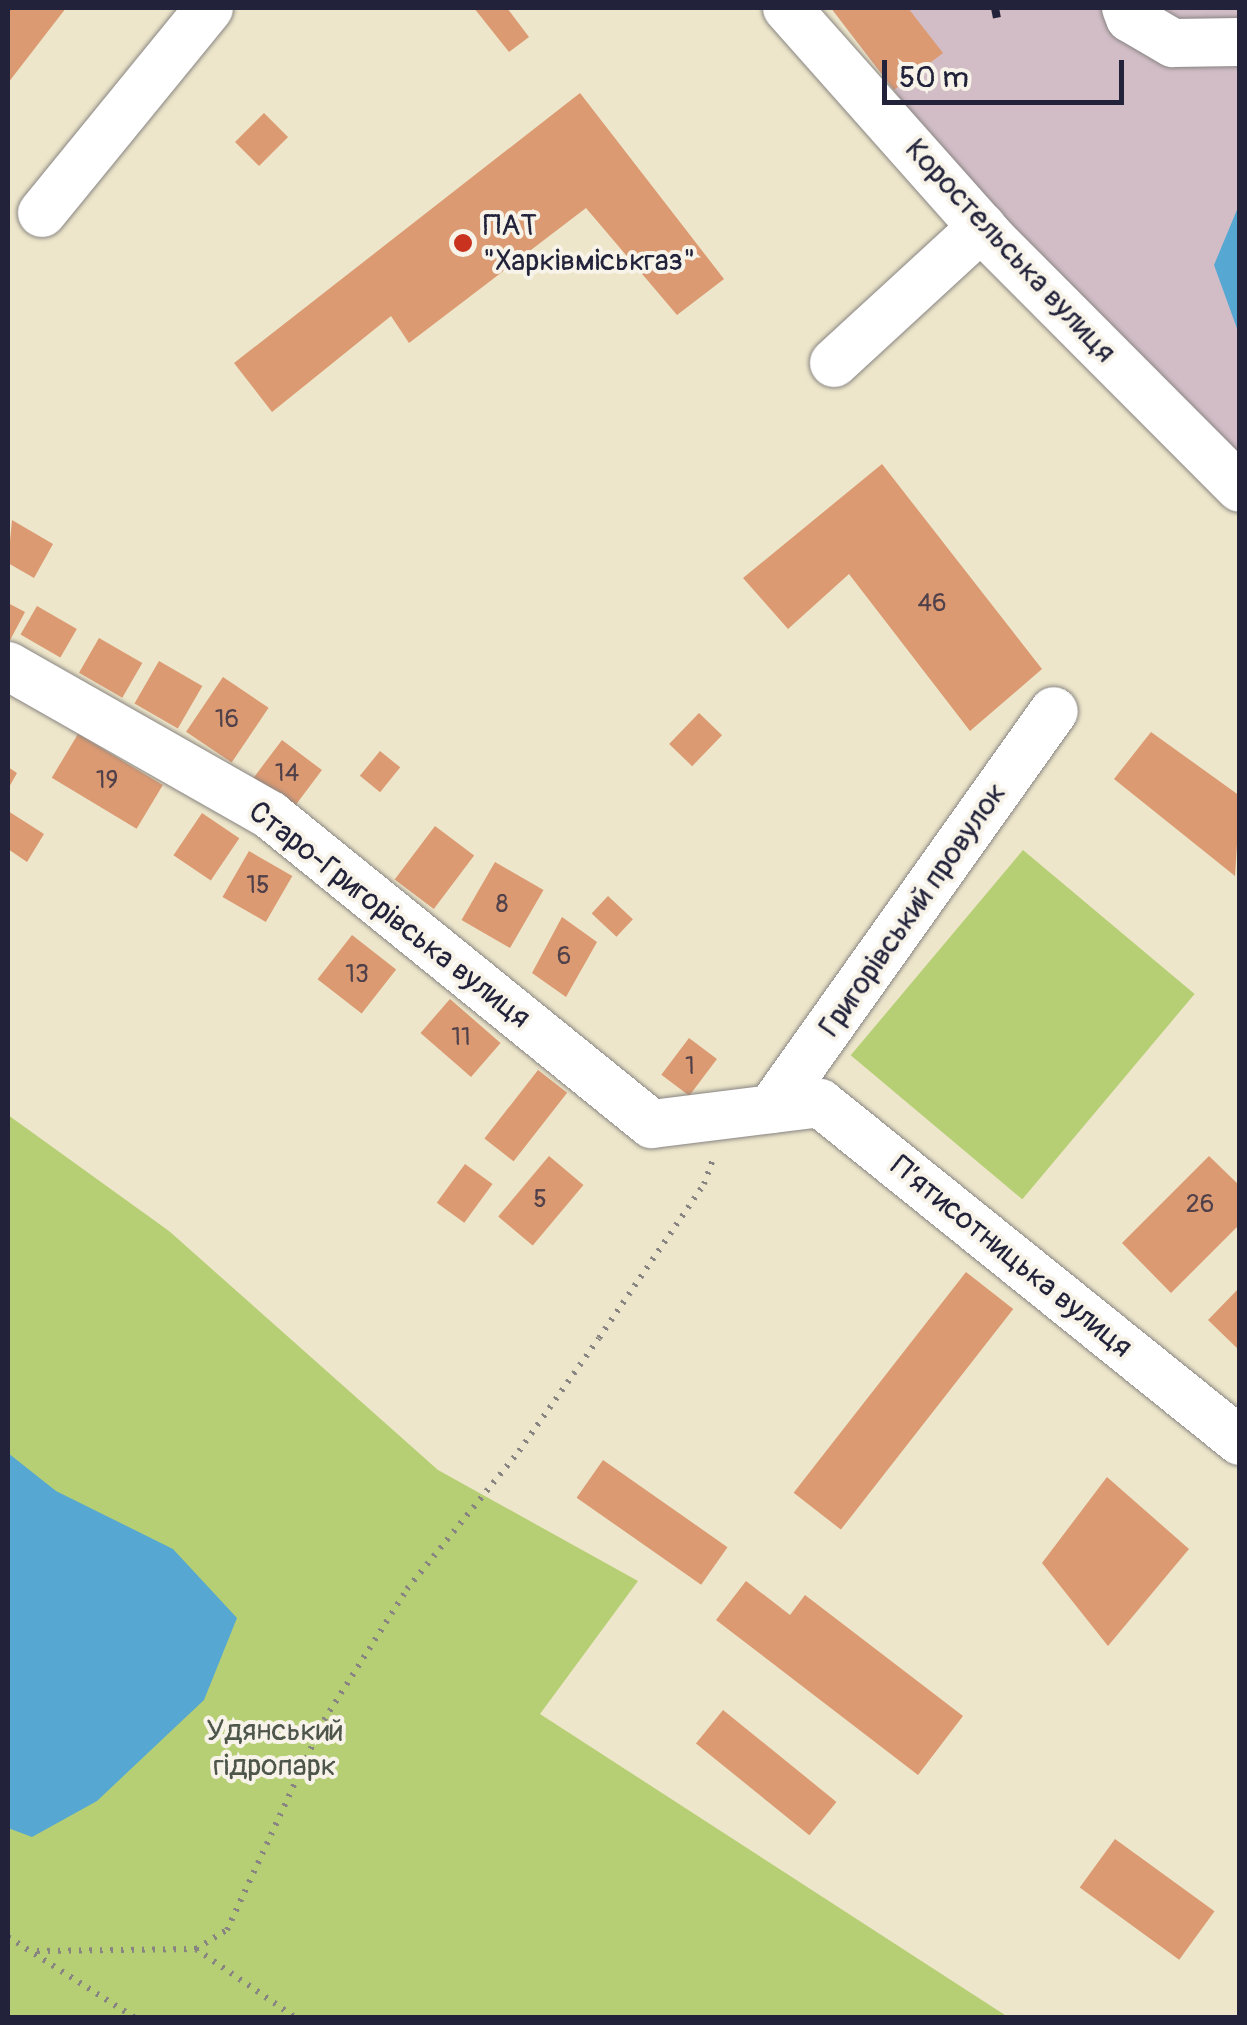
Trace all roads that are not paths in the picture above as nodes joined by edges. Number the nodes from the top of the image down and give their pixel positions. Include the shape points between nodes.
1 (210, 8) edge
2 (787, 8) edge
3 (1126, 8) edge
4 (1240, 42) edge
5 (42, 214) dead end
6 (982, 228) junction
7 (834, 363) dead end
8 (1240, 488) edge
9 (8, 666) edge
10 (1054, 711) dead end
11 (750, 1112) junction
12 (1240, 1441) edge

1 - 5 street
2 - 6 street, Коростельська вулиця
3 - 4 street via 1130,18 1173,43
6 - 7 street
6 - 8 street, Коростельська вулиця
9 - 11 street, Старо-Григорівська вулиця via 270,815 652,1124
10 - 11 street, Григорівський провулок
11 - 12 street, П’ятисотницька вулиця via 820,1104

